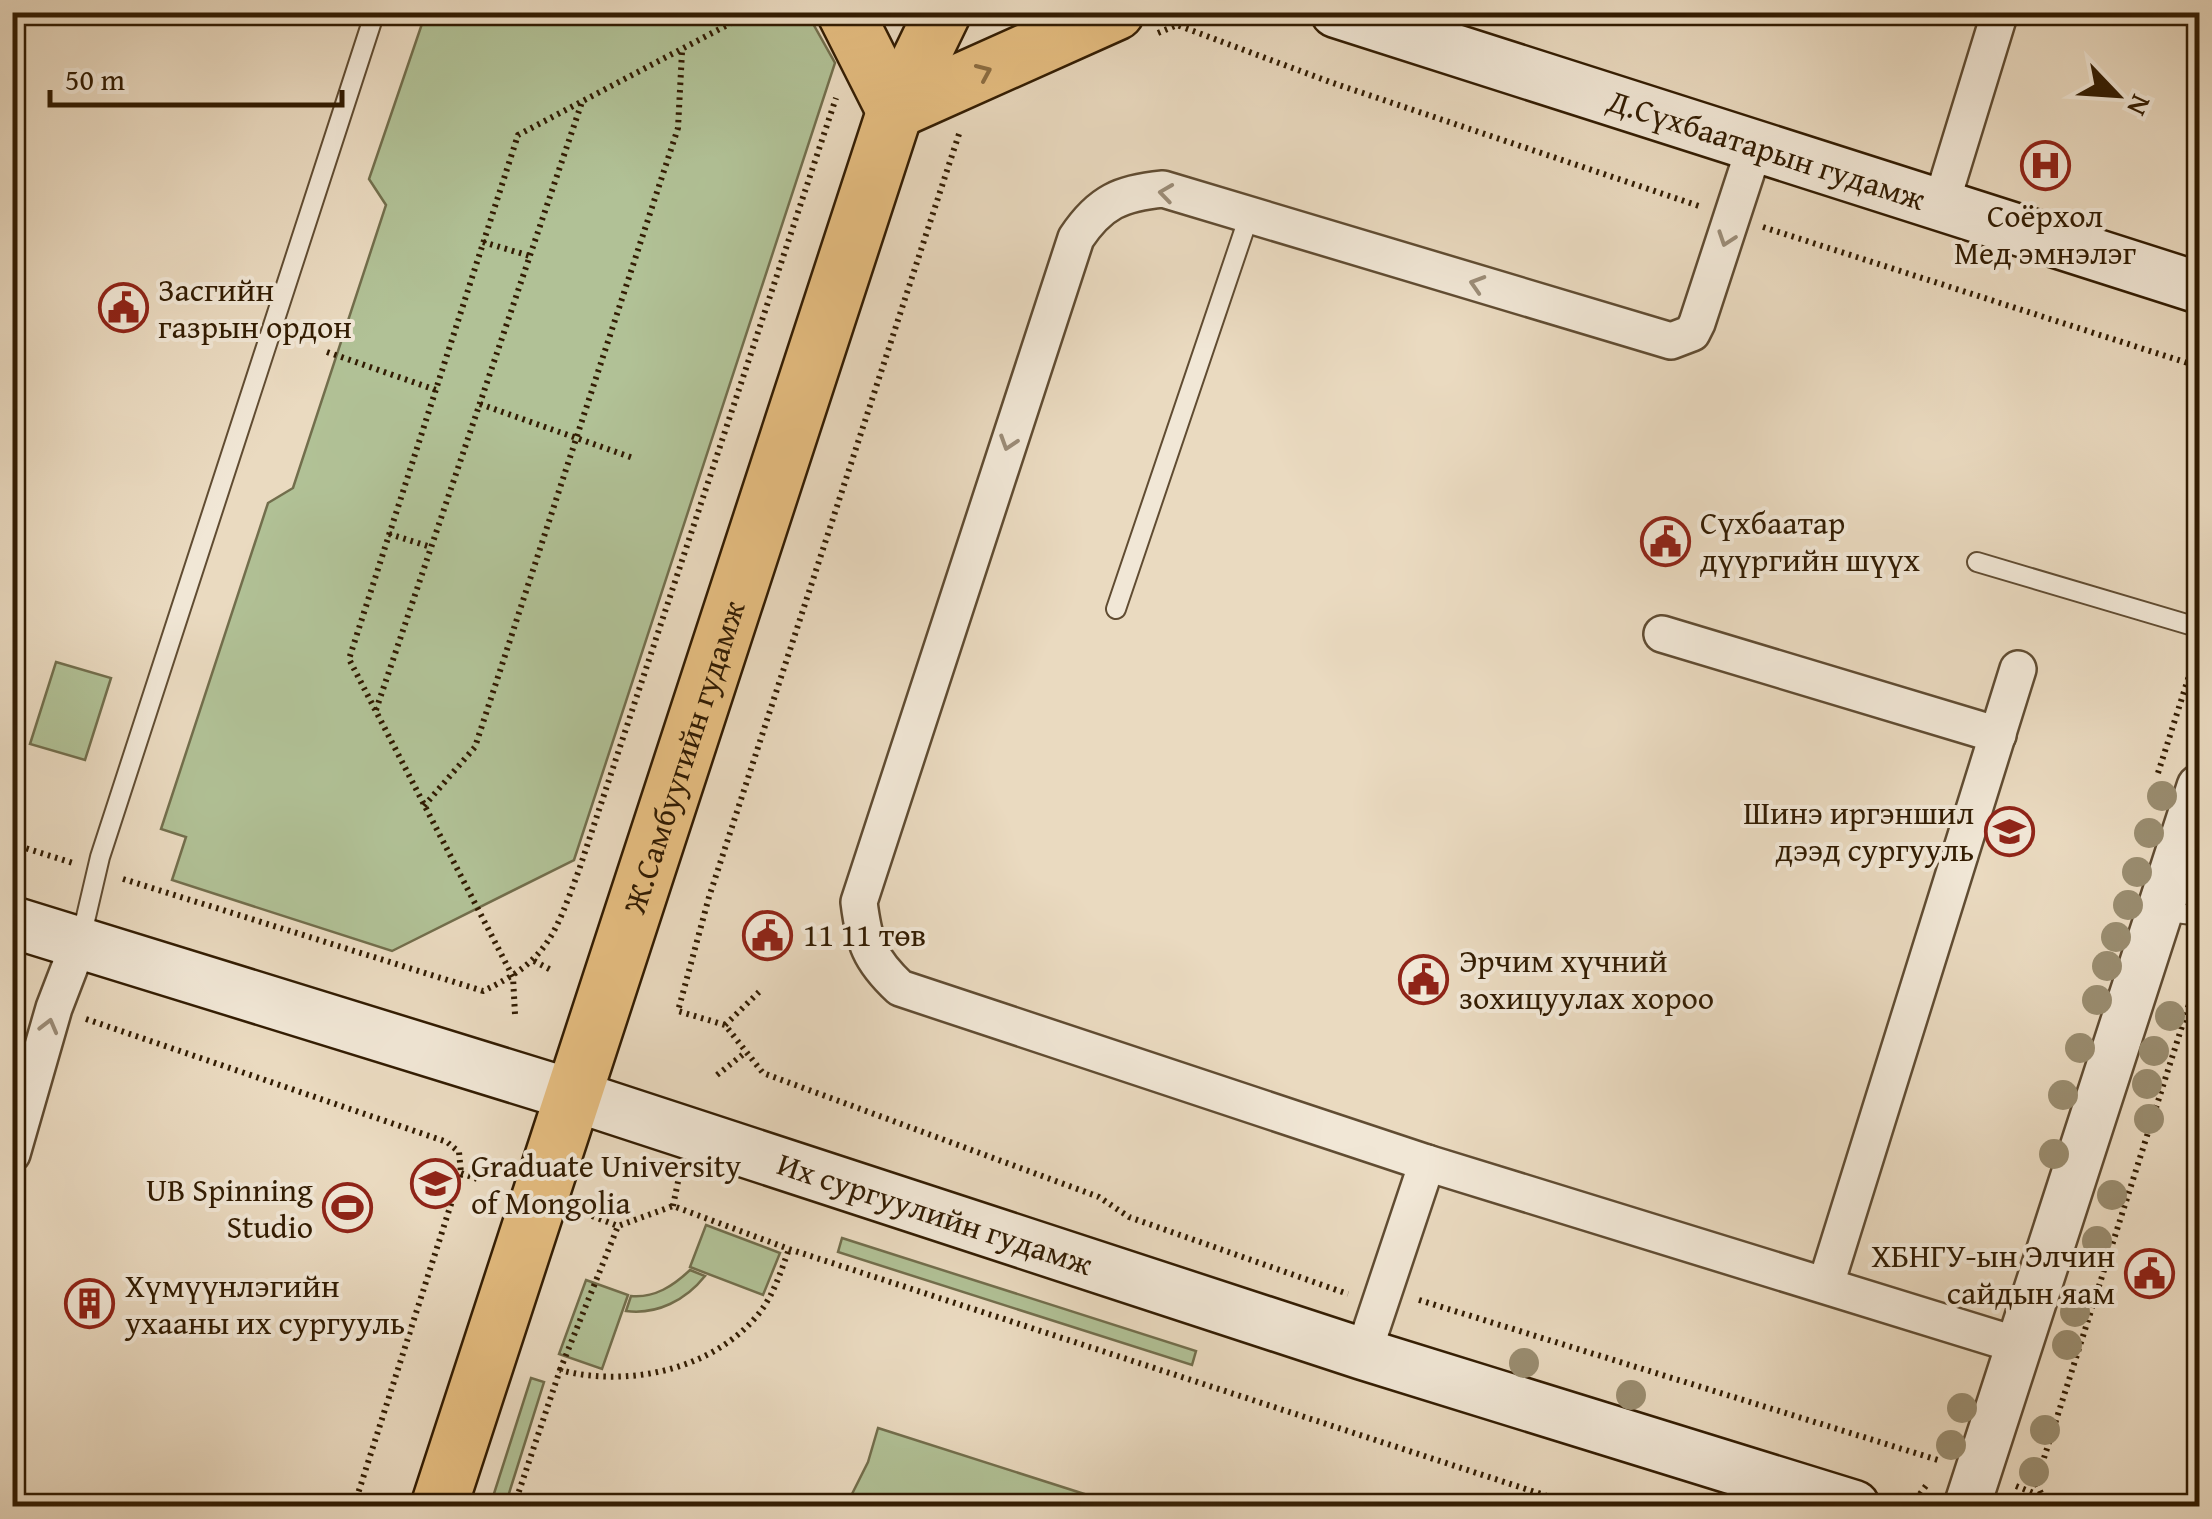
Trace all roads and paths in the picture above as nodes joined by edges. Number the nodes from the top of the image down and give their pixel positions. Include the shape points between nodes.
1 (374, 12) edge
2 (752, 12) edge
3 (844, 12) edge
4 (943, 12) edge
5 (1116, 12) edge
6 (1336, 12) edge
7 (2000, 12) edge
8 (682, 51) junction
9 (838, 90) dead end
10 (582, 102) junction
11 (895, 112) junction
12 (1756, 146) junction
13 (1940, 204) junction
14 (1249, 216) junction
15 (1734, 218) junction
16 (483, 242) junction
17 (530, 256) junction
18 (2200, 288) edge
19 (327, 352) dead end
20 (2200, 367) edge
21 (436, 390) junction
22 (480, 404) junction
23 (577, 438) junction
24 (633, 458) dead end
25 (832, 523) dead end
26 (389, 534) junction
27 (431, 547) junction
28 (1977, 562) dead end
29 (1116, 609) dead end
30 (2200, 628) edge
31 (1662, 634) dead end
32 (2018, 669) dead end
33 (375, 711) junction
34 (1998, 735) junction
35 (2200, 786) edge
36 (424, 806) junction
37 (12, 844) edge
38 (96, 870) junction
39 (2179, 913) edge
40 (12, 922) edge
41 (80, 943) junction
42 (534, 961) junction
43 (2200, 970) edge
44 (553, 971) dead end
45 (512, 978) junction
46 (759, 992) dead end
47 (54, 1008) junction
48 (516, 1014) dead end
49 (726, 1025) junction
50 (746, 1052) junction
51 (717, 1074) dead end
52 (572, 1095) junction
53 (470, 1147) dead end
54 (459, 1152) junction
55 (12, 1154) edge
56 (1427, 1163) junction
57 (461, 1172) junction
58 (680, 1176) dead end
59 (477, 1179) dead end
60 (673, 1206) junction
61 (592, 1216) dead end
62 (618, 1226) junction
63 (789, 1249) junction
64 (1826, 1284) junction
65 (1382, 1300) junction
66 (2017, 1345) junction
67 (1363, 1354) junction
68 (560, 1370) junction
69 (1972, 1490) edge
70 (2041, 1494) junction
71 (354, 1506) edge
72 (439, 1506) edge
73 (514, 1506) edge
74 (1578, 1506) edge
75 (1854, 1506) edge
76 (2066, 1506) edge

1 - 38 lane
2 - 8 path
3 - 11 main road
4 - 11 main road, Ж.Самбуугийн гудамж
11 -> 5 main road
6 - 12 main road, Д.Сүхбаатарын гудамж
7 - 13 street
8 - 10 path
8 - 23 path via 678,128
9 - 42 path via 579,870 561,918
10 - 16 path via 518,136
10 - 17 path
11 - 52 main road, Ж.Самбуугийн гудамж
12 - 13 main road, Д.Сүхбаатарын гудамж
12 - 15 street
13 - 18 main road, Д.Сүхбаатарын гудамж
15 -> 14 street via 1692,334 1672,341
14 - 29 lane
14 -> 56 street via 1163,190 1137,192 1092,214 1076,238 859,902 864,938 878,967 900,988
15 - 20 path
16 - 17 path
16 - 21 path
17 - 22 path
19 - 21 path
21 - 26 path
22 - 23 path
22 - 27 path
23 - 24 path
23 - 36 path via 476,747
25 - 49 path via 678,1011
26 - 27 path
26 - 33 path via 348,659
27 - 33 path
28 - 30 lane
31 - 34 street
32 - 34 street
33 - 36 path
34 - 64 street
35 - 39 street
36 - 45 path
37 - 38 path
38 - 41 lane
38 - 45 path via 482,991
39 - 66 street
40 - 41 main road, Их сургуулийн гудамж
41 - 47 street
41 - 52 main road, Их сургуулийн гудамж
42 - 44 path
42 - 45 path
43 - 70 path via 2036,1482
45 - 48 path
46 - 49 path
47 - 54 path via 447,1142
55 -> 47 street
49 - 50 path
50 - 51 path
50 - 65 path via 763,1072 1099,1197 1129,1217 1365,1300
52 - 67 main road, Их сургуулийн гудамж
52 - 72 main road, Ж.Самбуугийн гудамж
53 - 54 path
54 - 57 path
56 - 64 street
56 - 65 street
57 - 59 path
57 - 71 path
58 - 60 path
60 - 62 path
60 - 63 path
61 - 62 path
62 - 68 path
63 - 68 path via 760,1313 703,1355 619,1378
63 - 74 path
64 - 66 street
65 - 67 street
65 - 69 path via 1414,1299
66 - 69 street
67 - 75 main road, Их сургуулийн гудамж
68 - 73 path
69 - 70 path
70 - 76 path

